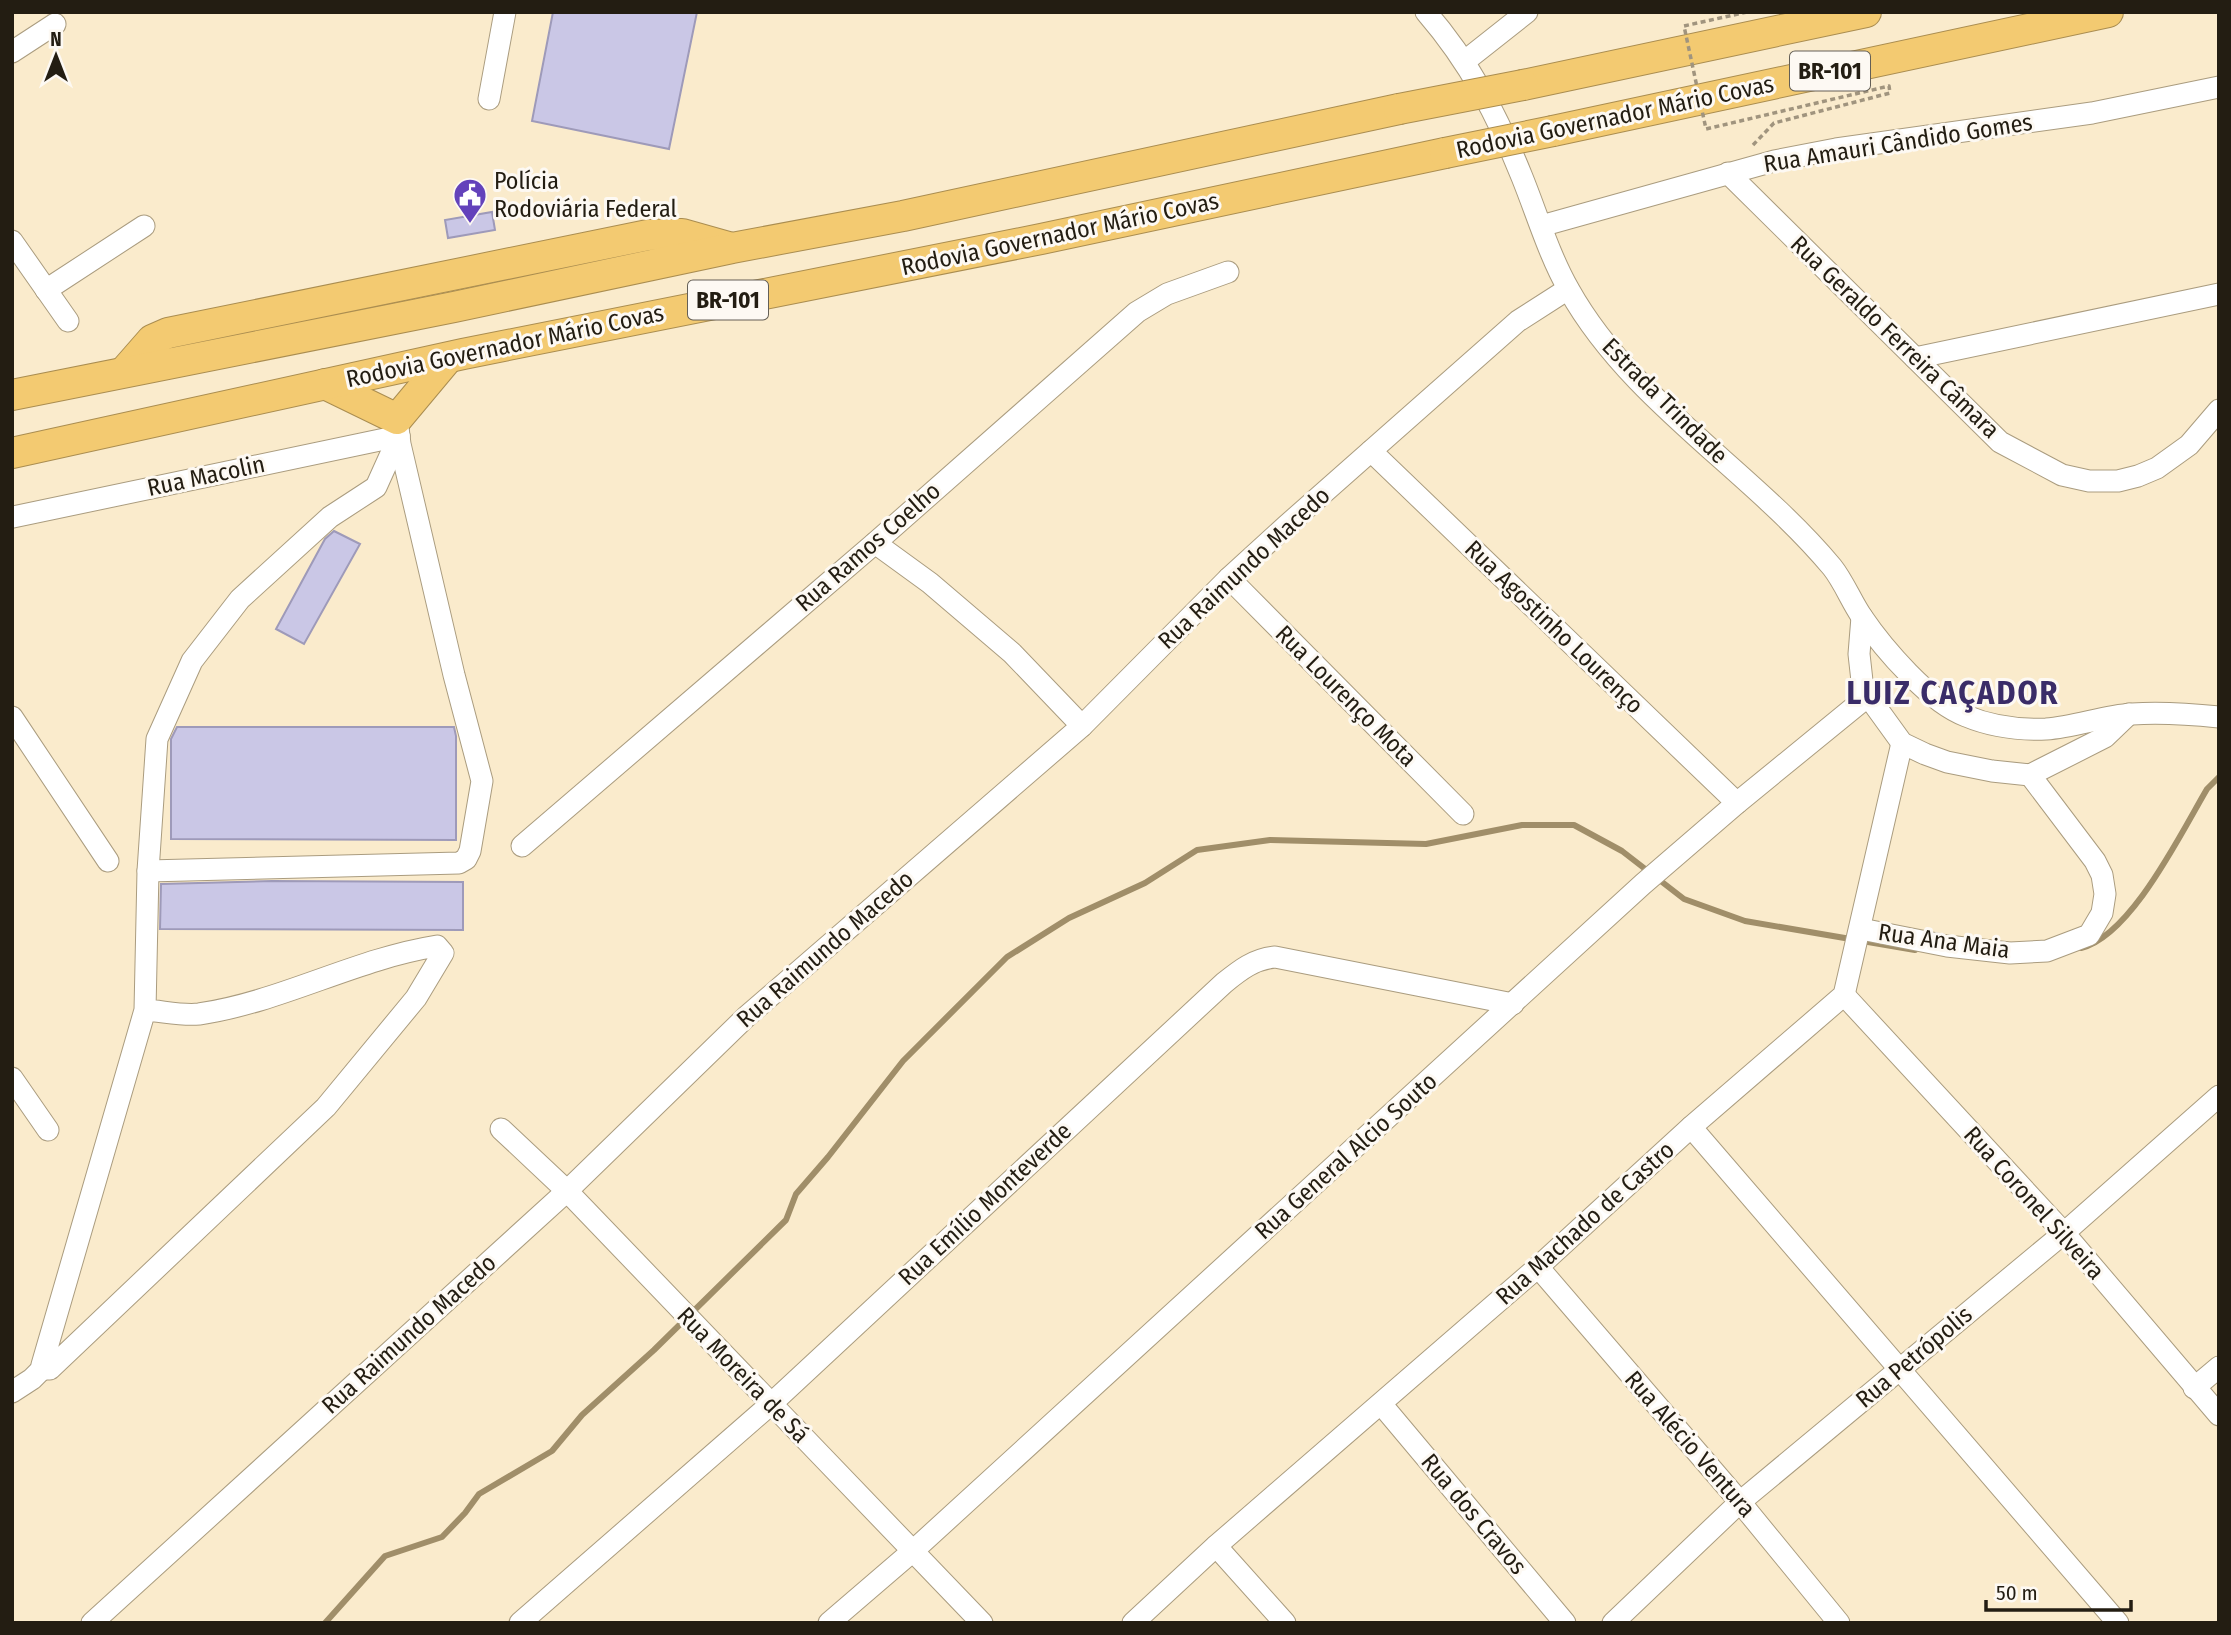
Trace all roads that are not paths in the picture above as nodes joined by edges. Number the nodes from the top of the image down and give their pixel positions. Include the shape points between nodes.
1 (505, 12) edge
2 (1426, 12) edge
3 (1527, 12) edge
4 (1866, 12) edge
5 (2108, 12) edge
6 (55, 24) dead end
7 (12, 52) edge
8 (1465, 61) junction
9 (2219, 87) edge
10 (489, 99) dead end
11 (1728, 173) junction
12 (144, 226) dead end
13 (1541, 226) junction
14 (12, 241) edge
15 (1228, 272) dead end
16 (1568, 289) junction
17 (46, 290) junction
18 (2219, 295) edge
19 (68, 321) dead end
20 (448, 358) junction
21 (1915, 358) junction
22 (325, 384) junction
23 (12, 395) edge
24 (2219, 410) edge
25 (398, 427) junction
26 (1371, 451) junction
27 (12, 453) edge
28 (12, 498) edge
29 (13, 517) edge
30 (874, 543) junction
31 (1229, 578) junction
32 (1862, 617) junction
33 (1868, 696) junction
34 (2129, 714) junction
35 (12, 717) edge
36 (2219, 717) edge
37 (1082, 726) junction
38 (1902, 743) junction
39 (2030, 775) junction
40 (1737, 803) junction
41 (1463, 814) dead end
42 (522, 846) dead end
43 (108, 861) dead end
44 (148, 871) junction
45 (1859, 939) junction
46 (1844, 995) junction
47 (1513, 1004) junction
48 (145, 1010) junction
49 (12, 1078) edge
50 (2219, 1096) edge
51 (1691, 1127) junction
52 (501, 1129) dead end
53 (48, 1130) dead end
54 (567, 1191) junction
55 (2064, 1233) junction
56 (1538, 1267) junction
57 (2219, 1367) edge
58 (43, 1368) junction
59 (1899, 1370) junction
60 (2194, 1388) junction
61 (12, 1392) edge
62 (771, 1404) junction
63 (1382, 1405) junction
64 (2219, 1415) edge
65 (1741, 1502) junction
66 (1216, 1546) junction
67 (914, 1550) junction
68 (114, 1614) edge
69 (92, 1623) edge
70 (520, 1623) edge
71 (829, 1623) edge
72 (982, 1623) edge
73 (1133, 1623) edge
74 (1286, 1623) edge
75 (1565, 1623) edge
76 (1613, 1623) edge
77 (1839, 1623) edge
78 (2118, 1623) edge

1 - 10 street
2 - 8 street, Estrada Trindade
3 - 8 street
4 - 23 highway, Rodovia Governador Mário Covas / BR-101, bridge via 903,216
5 - 20 highway, Rodovia Governador Mário Covas / BR-101, bridge via 1041,239
6 - 7 street
8 - 13 street, Estrada Trindade via 1493,108
9 - 11 street, Rua Amauri Cândido Gomes via 2092,113 1836,149
11 - 13 street, Rua Amauri Cândido Gomes
11 - 21 street, Rua Geraldo Ferreira Câmara
12 - 17 street
13 - 16 street, Estrada Trindade
14 - 17 street
15 - 30 street, Rua Ramos Coelho via 1167,294 1137,312
16 - 26 street, Rua Raimundo Macedo via 1518,321
16 - 32 street, Estrada Trindade via 1623,366 1782,514 1832,567
17 - 19 street
18 - 21 street
20 - 22 highway, Rodovia Governador Mário Covas / BR-101
20 - 25 highway
21 - 24 street, Rua Geraldo Ferreira Câmara via 2000,442 2062,475 2089,481 2118,481 2157,468 2189,446
22 - 25 highway
22 - 27 highway, Rodovia Governador Mário Covas / BR-101
25 - 29 street, Rua Macolin
25 - 44 street via 376,487 330,517 240,599 192,660 157,739
25 - 44 street via 482,781 466,859 458,863
26 - 31 street, Rua Raimundo Macedo
26 - 40 street, Rua Agostinho Lourenço
28 - 29 street, Rua Macolin
30 - 37 street via 930,583 1012,653
30 - 42 street, Rua Ramos Coelho
31 - 37 street, Rua Raimundo Macedo
31 - 41 street, Rua Lourenço Mota
32 - 33 street via 1859,654
32 - 34 street, Estrada Trindade via 1911,676 1963,715 1989,724 2048,729
33 - 38 street
33 - 40 street, Rua General Alcio Souto
34 - 36 street, Estrada Trindade
34 - 39 street via 2105,737
35 - 43 street
37 - 54 street, Rua Raimundo Macedo via 746,1017
38 - 39 street via 1947,762
38 - 45 street
39 - 45 street, Rua Ana Maia via 2102,874 2102,913 2089,935 2047,951 2010,953
40 - 47 street, Rua General Alcio Souto
44 - 48 street
45 - 46 street
46 - 51 street, Rua Machado de Castro
46 - 55 street, Rua Coronel Silveira
47 - 62 street, Rua Emílio Monteverde via 1275,957 1245,966
47 - 67 street, Rua General Alcio Souto
48 - 58 street
48 - 58 street via 196,1014 267,998 404,951 437,946 443,953 416,998 326,1107 50,1368
49 - 53 street
50 - 55 street, Rua Petrópolis
51 - 56 street, Rua Machado de Castro
51 - 59 street
52 - 54 street, Rua Moreira de Sá
54 - 62 street, Rua Moreira de Sá
54 - 68 street, Rua Raimundo Macedo
55 - 59 street, Rua Petrópolis
55 - 60 street, Rua Coronel Silveira
56 - 63 street, Rua Machado de Castro
56 - 65 street, Rua Alécio Ventura
57 - 60 street
58 - 61 street
59 - 65 street, Rua Petrópolis
59 - 78 street
60 - 64 street, Rua Coronel Silveira
62 - 67 street, Rua Moreira de Sá
62 - 70 street, Rua Emílio Monteverde
63 - 66 street, Rua Machado de Castro
63 - 75 street, Rua dos Cravos
65 - 76 street, Rua Petrópolis
65 - 77 street, Rua Alécio Ventura
66 - 73 street, Rua Machado de Castro
66 - 74 street
67 - 71 street, Rua General Alcio Souto
67 - 72 street, Rua Moreira de Sá
68 - 69 street, Rua Raimundo Macedo

